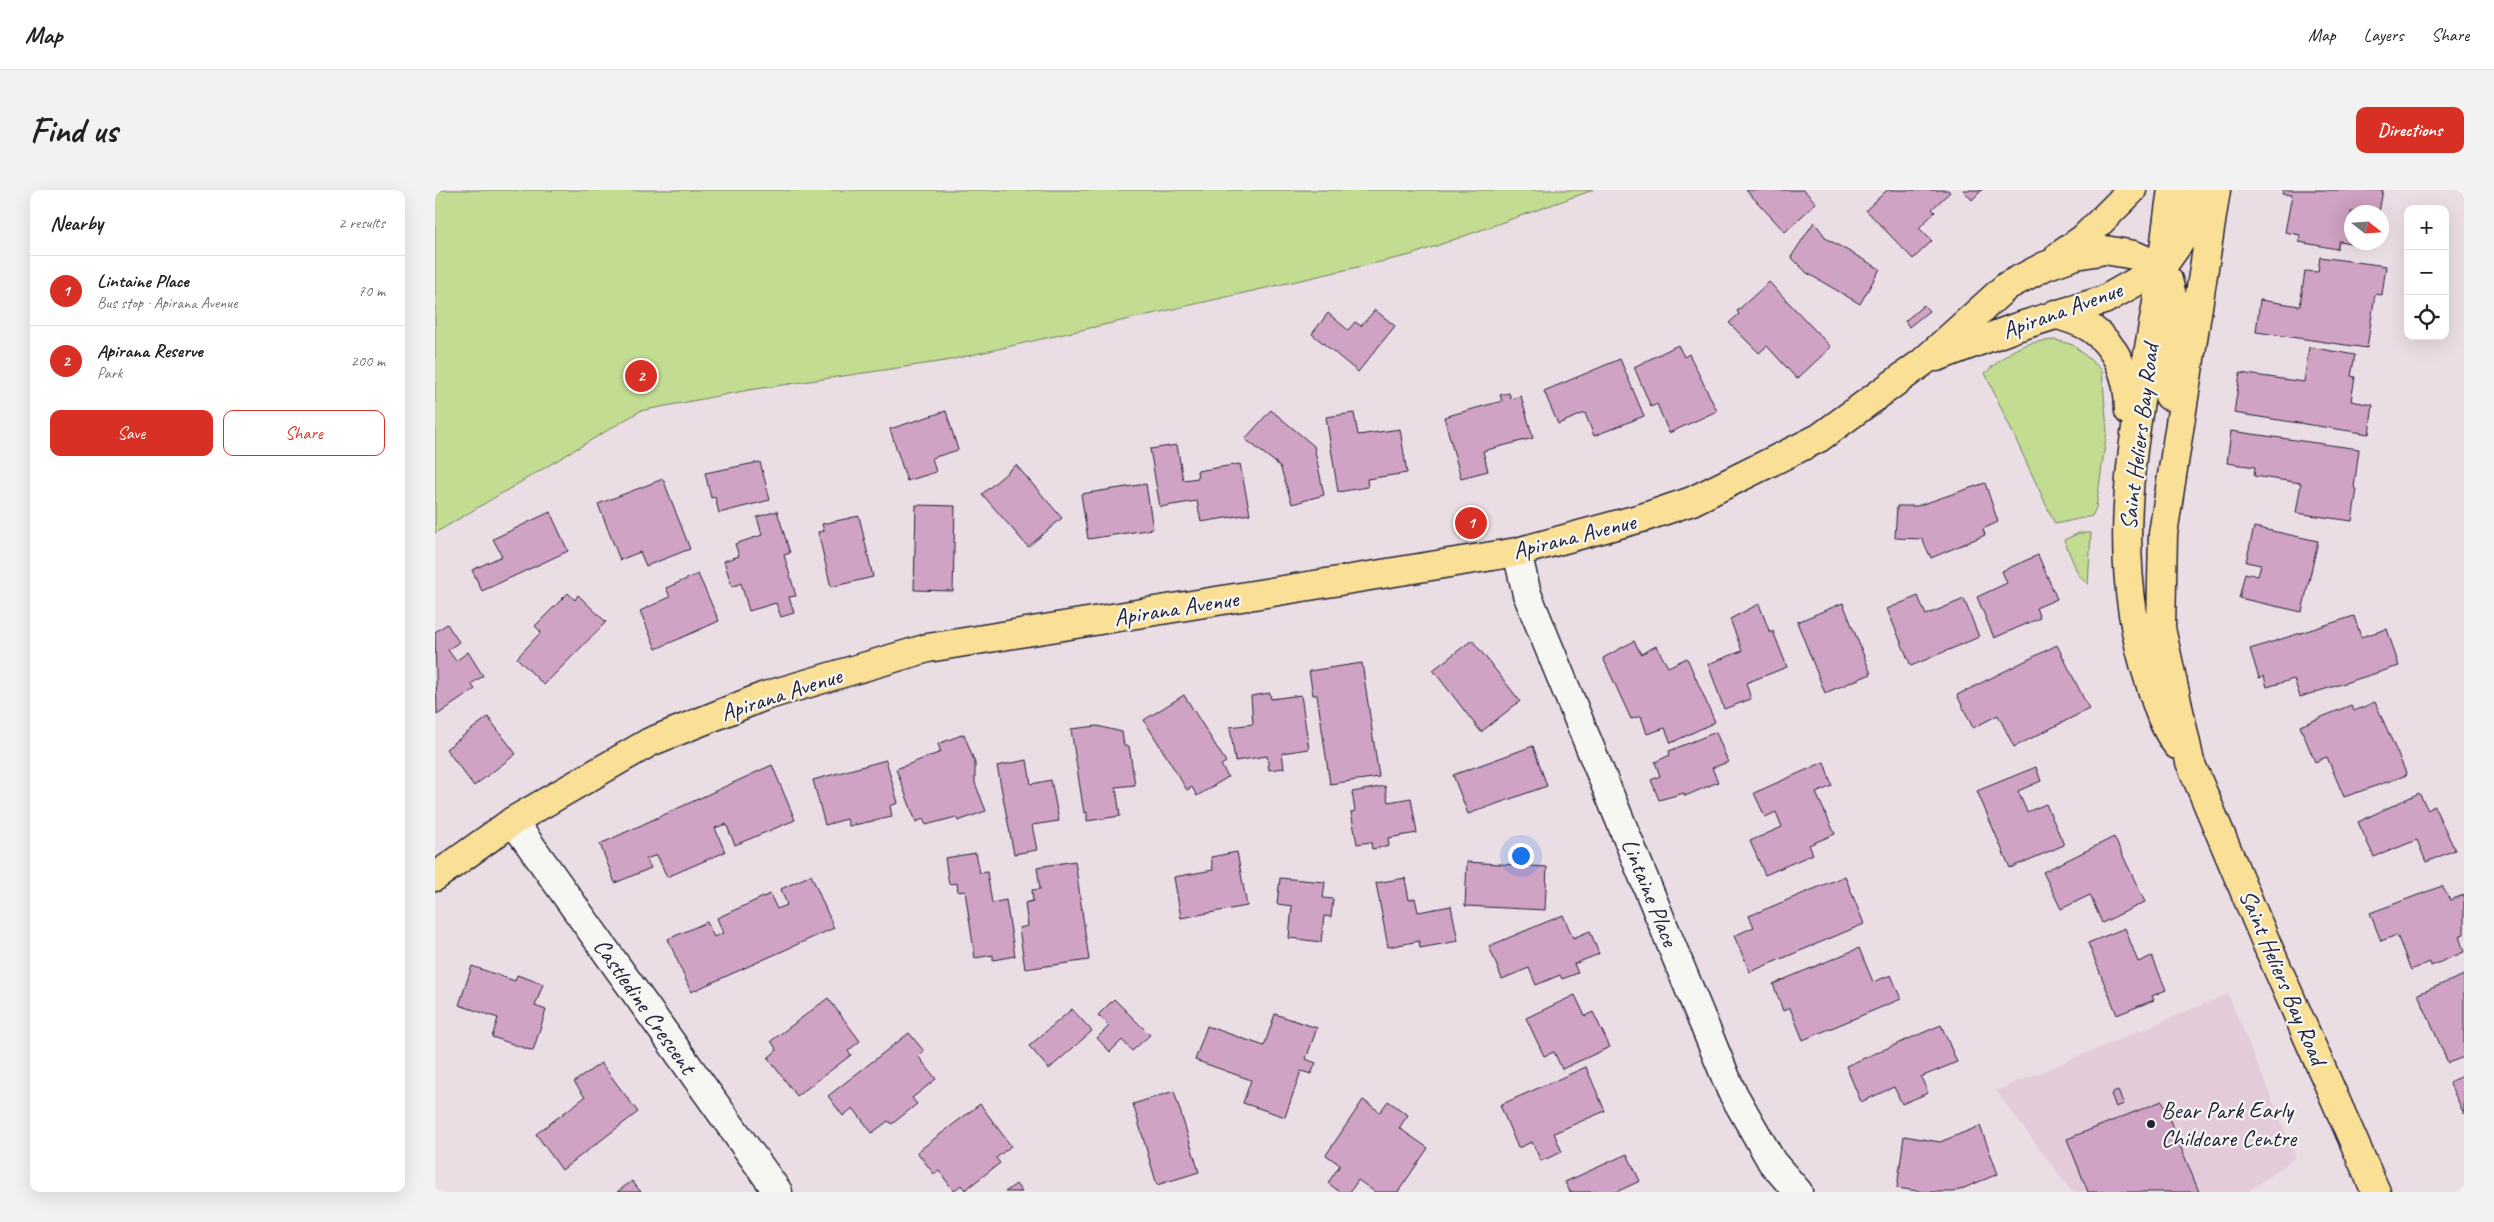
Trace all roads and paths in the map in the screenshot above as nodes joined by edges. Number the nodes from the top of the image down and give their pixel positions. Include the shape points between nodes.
1 (2132, 190) edge
2 (2172, 190) edge
3 (2201, 190) edge
4 (2216, 190) edge
5 (2045, 266) junction
6 (2162, 267) junction
7 (2055, 314) junction
8 (1923, 362) junction
9 (2128, 485) junction
10 (2163, 534) junction
11 (1517, 552) junction
12 (2190, 762) junction
13 (513, 821) junction
14 (435, 876) edge
15 (778, 1192) edge
16 (1798, 1192) edge
17 (2376, 1192) edge

1 - 5 main road via 2083,239
2 - 6 main road, Saint Heliers Bay Road
3 - 6 main road via 2184,236
4 - 10 main road, Saint Heliers Bay Road
5 - 6 main road, Apirana Avenue via 2076,255 2105,250 2134,255
5 - 8 main road, Apirana Avenue via 2007,286
6 - 7 main road, Apirana Avenue via 2104,300
6 - 9 main road, Saint Heliers Bay Road
6 - 10 main road via 2174,303
7 - 8 main road, Apirana Avenue
7 - 9 main road via 2091,328 2106,343 2126,374 2129,391
8 - 11 main road, Apirana Avenue via 1819,438 1692,501 1600,531
9 - 12 main road, Saint Heliers Bay Road via 2128,585 2141,656 2165,728
10 - 12 main road, Saint Heliers Bay Road via 2161,628
11 - 13 main road, Apirana Avenue via 928,648 765,696 650,742
11 - 16 street, Lintaine Place via 1527,594 1731,1090 1772,1162
12 - 17 main road, Saint Heliers Bay Road
13 - 14 main road, Apirana Avenue
13 - 15 street, Castledine Crescent

